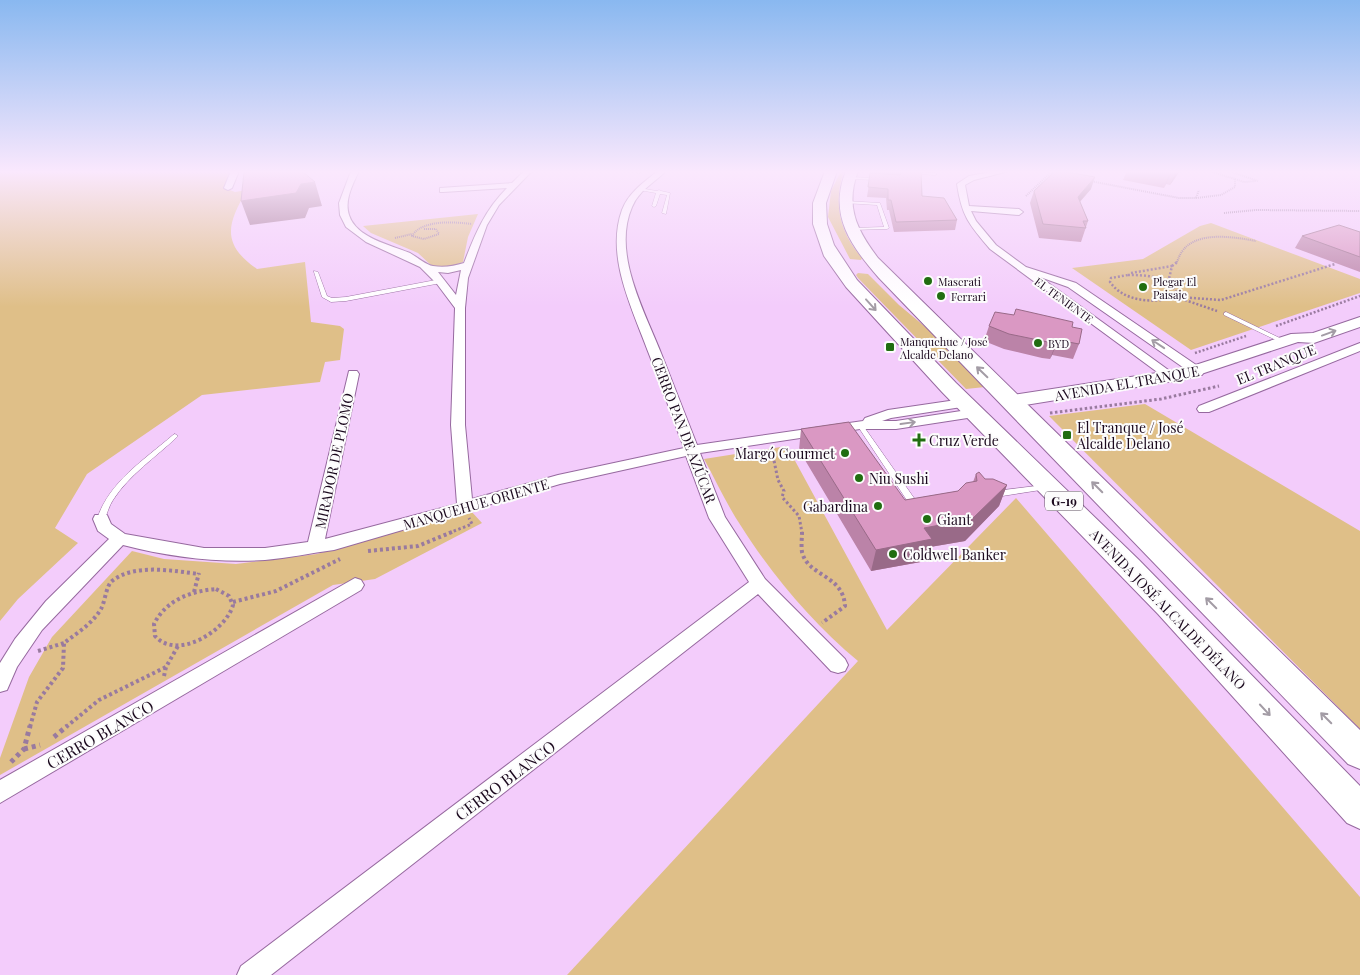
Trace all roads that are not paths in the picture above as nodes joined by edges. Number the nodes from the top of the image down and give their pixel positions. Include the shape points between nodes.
1 (346, 216) edge
2 (489, 216) edge
3 (626, 216) edge
4 (819, 216) edge
5 (849, 216) edge
6 (884, 216) edge
7 (970, 216) edge
8 (852, 229) junction
9 (871, 258) junction
10 (467, 265) junction
11 (838, 265) junction
12 (1018, 266) junction
13 (427, 269) junction
14 (316, 272) dead end
15 (441, 281) junction
16 (460, 308) junction
17 (1360, 309) edge
18 (922, 313) junction
19 (1226, 314) road end
20 (1360, 322) edge
21 (1136, 330) junction
22 (1111, 334) junction
23 (1290, 340) junction
24 (1360, 347) edge
25 (1198, 372) junction
26 (352, 374) dead end
27 (1172, 377) junction
28 (1012, 401) junction
29 (969, 408) junction
30 (1204, 409) dead end
31 (860, 425) junction
32 (176, 436) dead end
33 (693, 450) junction
34 (1049, 486) junction
35 (988, 495) edge
36 (925, 505) edge
37 (464, 507) junction
38 (101, 519) joint
39 (1090, 526) junction
40 (120, 538) junction
41 (315, 547) junction
42 (759, 584) junction
43 (355, 585) dead end
44 (838, 665) dead end
45 (0, 684) edge
46 (1360, 753) edge
47 (0, 792) edge
48 (1360, 811) edge
49 (250, 975) edge

1 - 13 street via 347,224 356,233 406,254
2 - 10 street
3 - 33 street, CERRO PAN DE AZÚCAR via 623,261
4 - 11 main road, AVENIDA JOSÉ ALCALDE DÉLANO / G-19 via 823,237
5 - 8 main road, G-19
6 - 8 lane via 888,228
7 - 12 street, EL TENIENTE via 984,238
8 - 9 main road, G-19
9 - 11 main road
9 - 18 main road, G-19
10 - 13 street via 448,270
10 - 16 street
11 - 18 main road via 872,273 910,310
11 -> 29 main road, AVENIDA JOSÉ ALCALDE DÉLANO / G-19
12 - 21 street, EL TENIENTE via 1072,285
12 - 22 street, EL TENIENTE
13 - 15 street
14 - 15 lane via 325,297 331,300
15 - 16 street
16 - 37 street via 458,425
17 - 23 main road, AVENIDA EL TRANQUE via 1298,331
28 -> 18 main road, G-19
19 - 23 lane
23 -> 20 main road, AVENIDA EL TRANQUE via 1314,338
21 - 22 street
25 -> 21 street, EL TENIENTE
22 - 27 street, EL TENIENTE
23 - 25 main road, AVENIDA EL TRANQUE
24 - 30 street, EL TRANQUE
25 - 27 main road, AVENIDA EL TRANQUE
26 - 41 street, MIRADOR DE PLOMO
27 - 28 main road, AVENIDA EL TRANQUE
28 - 39 main road via 1001,406 998,420 1048,472
46 -> 28 main road, G-19
29 - 31 street, MANQUEHUE ORIENTE via 896,424
29 - 34 main road, AVENIDA JOSÉ ALCALDE DÉLANO / G-19
31 - 33 street, MANQUEHUE ORIENTE
31 - 36 lane via 911,500
32 - 38 lane via 113,493
33 - 37 street, MANQUEHUE ORIENTE via 558,480
33 - 42 street, CERRO PAN DE AZÚCAR via 717,518
34 - 35 lane
34 - 39 main road, AVENIDA JOSÉ ALCALDE DÉLANO / G-19
37 - 41 street, MANQUEHUE ORIENTE
38 - 40 street, MANQUEHUE ORIENTE via 104,527
39 -> 48 main road, AVENIDA JOSÉ ALCALDE DÉLANO / G-19
40 - 41 street, MANQUEHUE ORIENTE via 204,554 242,556
40 - 45 street via 33,629 11,660
42 - 44 street, CERRO PAN DE AZÚCAR
42 - 49 street, CERRO BLANCO
43 - 47 street, CERRO BLANCO

